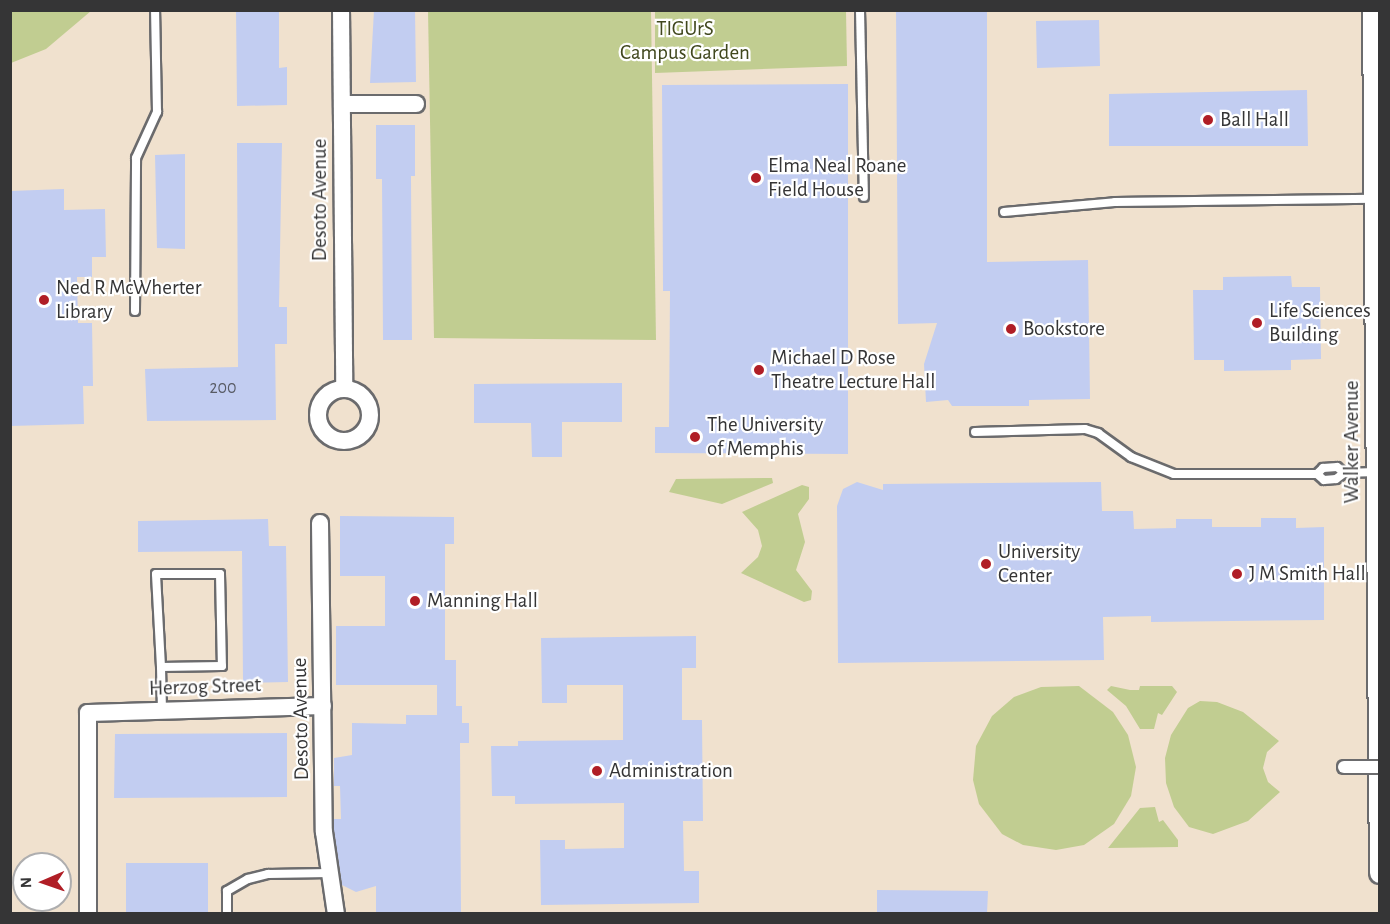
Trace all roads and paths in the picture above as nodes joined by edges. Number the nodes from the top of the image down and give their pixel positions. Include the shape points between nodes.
1 (156, 10) edge
2 (341, 10) edge
3 (860, 10) edge
4 (1373, 10) edge
5 (342, 104) junction
6 (416, 104) dead end
7 (864, 197) dead end
8 (1375, 199) junction
9 (1004, 212) dead end
10 (135, 311) dead end
11 (344, 389) dead end
12 (975, 432) dead end
13 (1376, 472) junction
14 (320, 523) dead end
15 (161, 667) junction
16 (323, 706) junction
17 (162, 711) junction
18 (1344, 767) dead end
19 (1380, 767) edge
20 (330, 873) junction
21 (1380, 873) edge
22 (88, 914) edge
23 (227, 914) edge
24 (336, 914) edge

1 - 10 lane via 157,112 136,158
2 - 5 street, Desoto Avenue
3 - 7 lane
4 - 8 street, Walker Avenue
5 - 6 street
5 - 11 street, Desoto Avenue
8 - 9 lane via 1115,202
8 - 13 street, Walker Avenue
12 - 13 lane via 1085,429 1098,433 1131,457 1174,474 1317,474 1324,480 1336,479 1344,473
13 - 21 street, Walker Avenue
14 - 16 street, Desoto Avenue
15 - 15 lane via 222,666 220,574 156,574
15 - 17 lane
16 - 17 street, Herzog Street
16 - 20 street, Desoto Avenue via 324,832
17 - 22 street, Herzog Street via 88,713
18 - 19 street, bridge
20 - 23 lane via 268,874 248,879 227,891
20 - 24 street, Desoto Avenue

